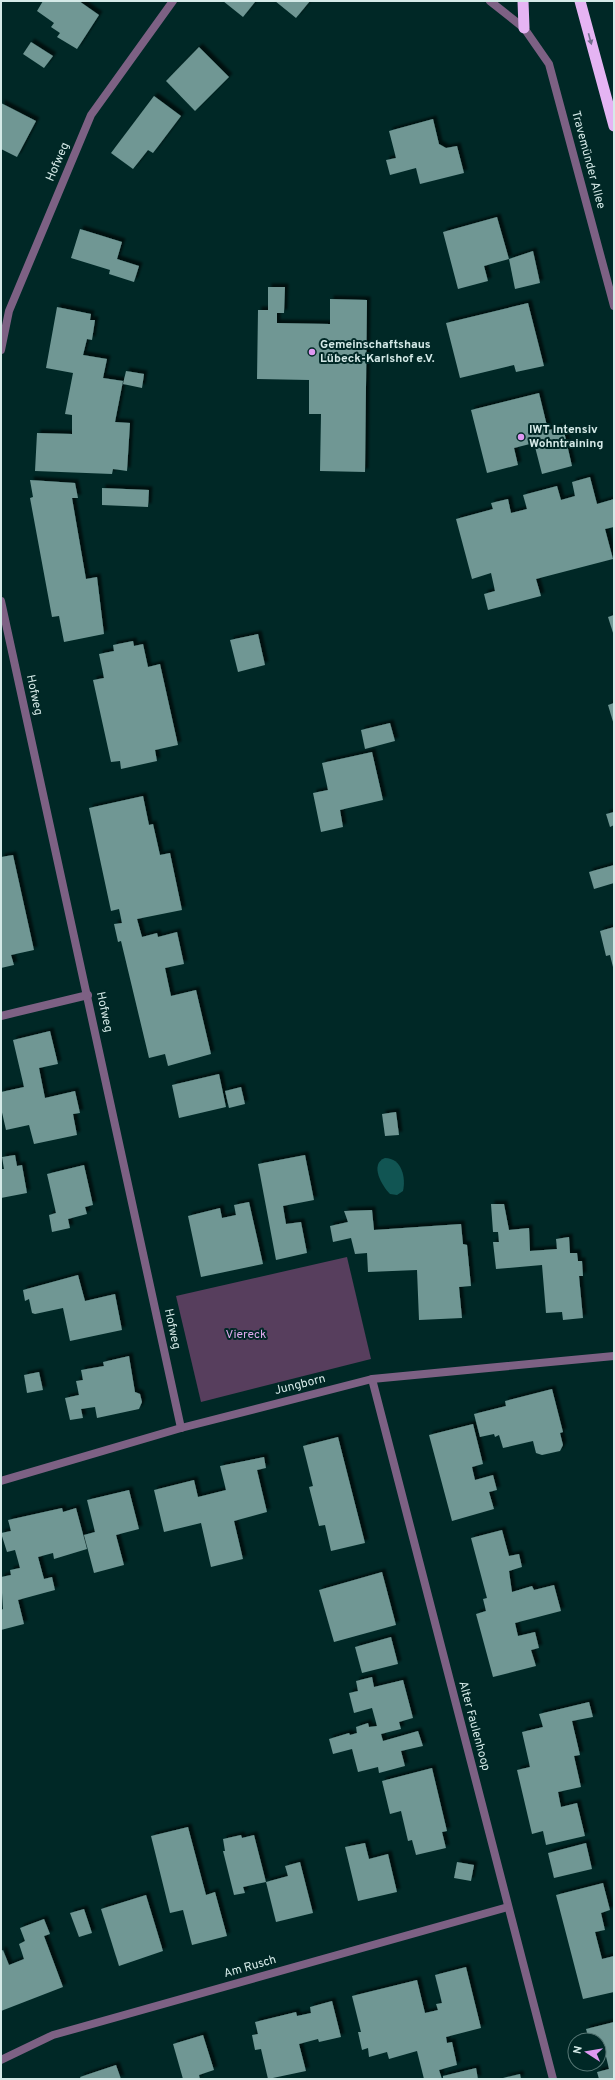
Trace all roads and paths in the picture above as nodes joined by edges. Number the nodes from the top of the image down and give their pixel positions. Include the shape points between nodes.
1 (172, 1) edge
2 (490, 1) edge
3 (523, 1) edge
4 (580, 1) edge
5 (524, 28) junction
6 (614, 126) edge
7 (614, 306) edge
8 (1, 350) edge
9 (1, 601) edge
10 (88, 995) junction
11 (1, 1016) edge
12 (614, 1356) edge
13 (372, 1379) junction
14 (181, 1428) junction
15 (1, 1481) edge
16 (508, 1907) junction
17 (1, 2060) edge
18 (553, 2079) edge

1 - 8 street, Hofweg via 91,115 9,311
2 - 5 street, Travemünder Allee
3 - 5 highway
4 -> 6 highway
5 - 7 street, Travemünder Allee via 549,64
9 - 10 street, Hofweg
10 - 11 street
10 - 14 street, Hofweg
12 - 13 street, Jungborn
13 - 14 street, Jungborn
13 - 16 street, Alter Faulenhoop
14 - 15 street, Jungborn
16 - 17 street, Am Rusch via 53,2035
16 - 18 street, Alter Faulenhoop

